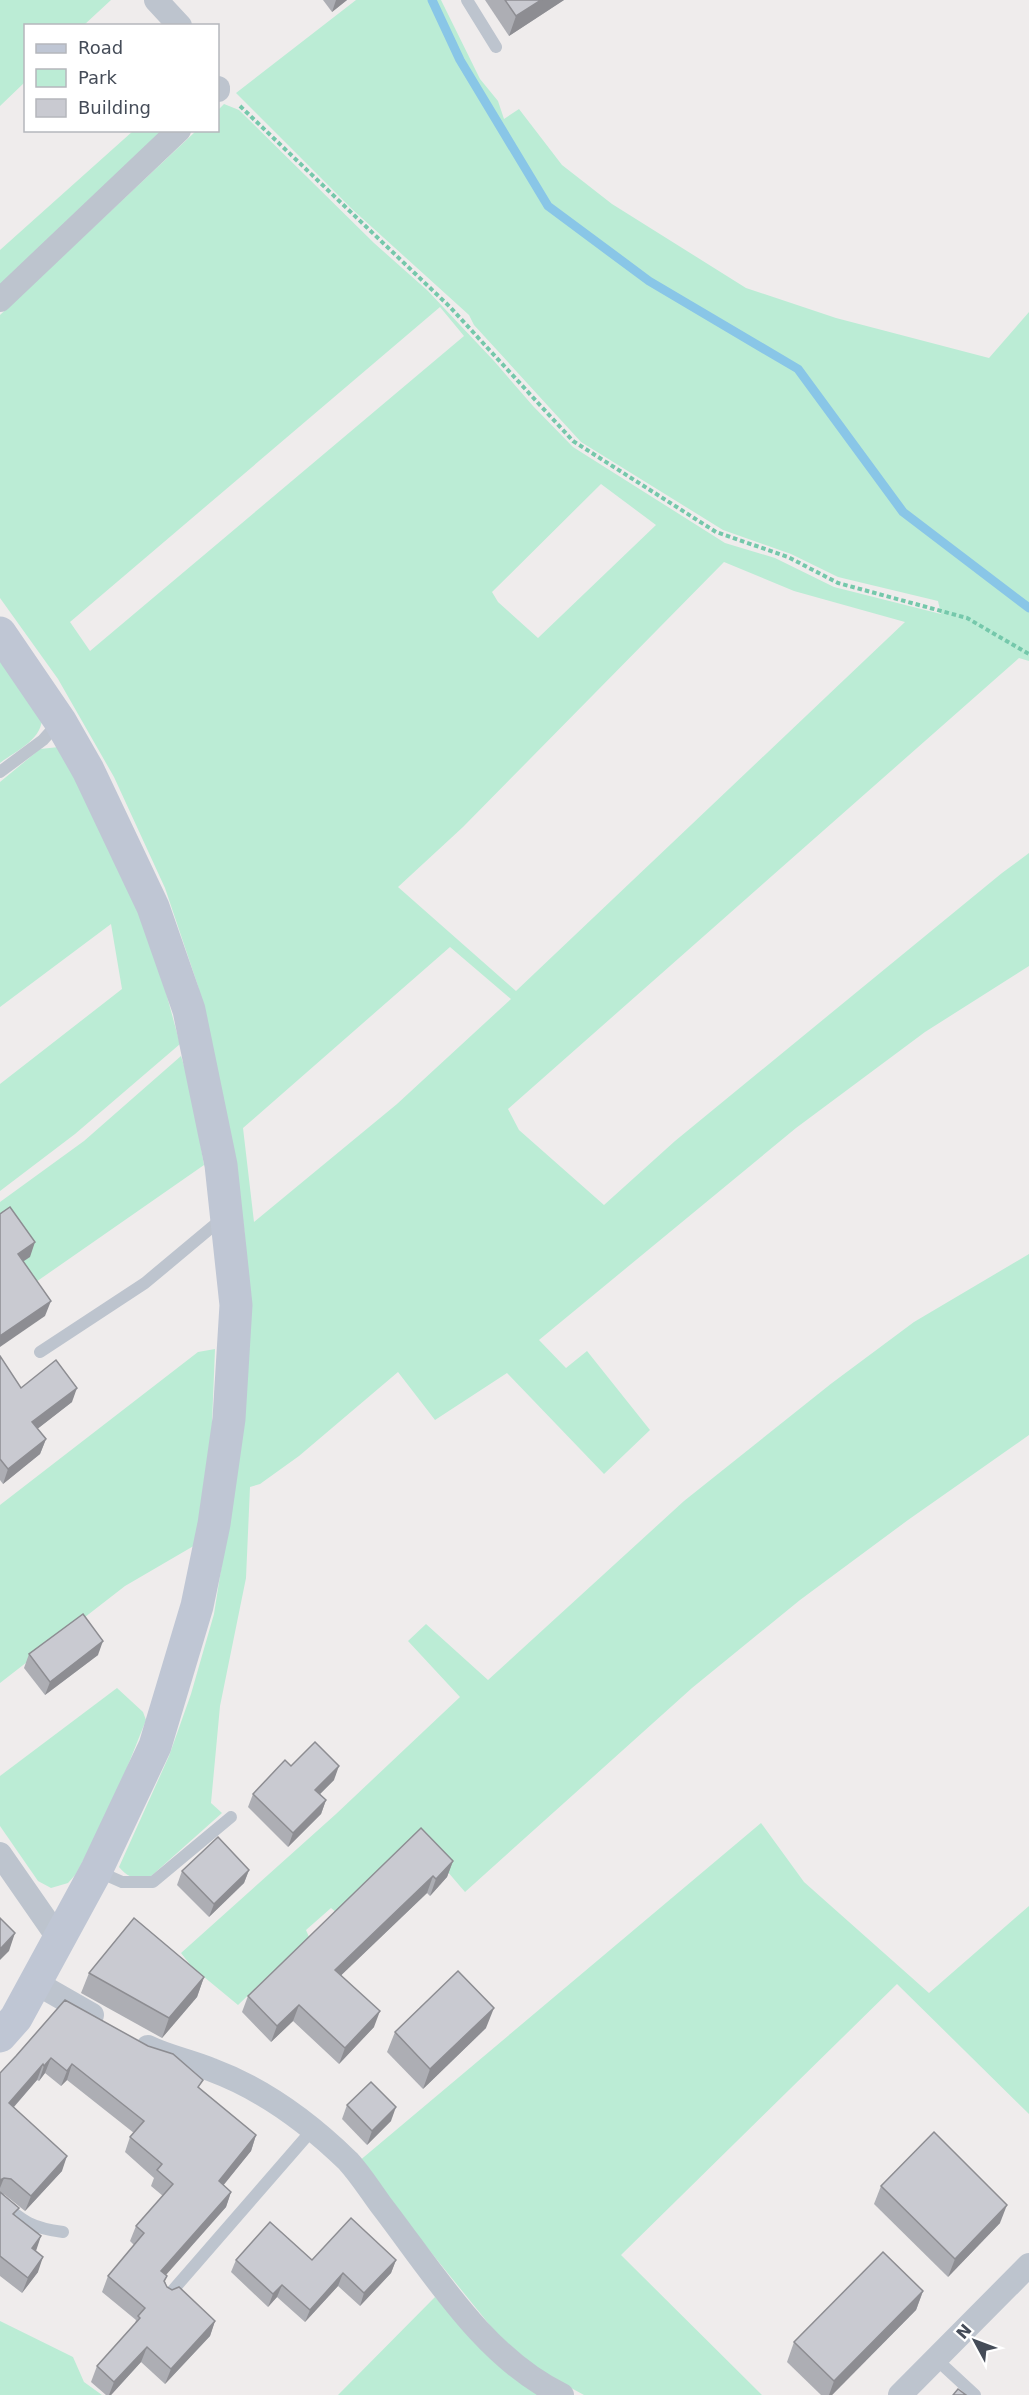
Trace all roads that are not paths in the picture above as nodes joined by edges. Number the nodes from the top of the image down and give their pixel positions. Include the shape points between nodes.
1 (156, 0) edge
2 (466, 0) edge
3 (178, 24) edge
4 (496, 47) dead end
5 (177, 132) edge
6 (0, 300) edge
7 (0, 633) edge
8 (60, 721) junction
9 (0, 772) edge
10 (227, 1215) junction
11 (40, 1352) dead end
12 (231, 1817) dead end
13 (0, 1854) edge
14 (96, 1871) junction
15 (59, 1939) junction
16 (36, 1983) junction
17 (0, 2036) edge
18 (313, 2129) junction
19 (0, 2201) edge
20 (63, 2232) dead end
21 (1029, 2265) edge
22 (167, 2296) edge
23 (936, 2359) junction
24 (562, 2395) edge
25 (900, 2395) edge
26 (975, 2395) edge

1 - 3 street
2 - 4 lane
5 - 6 street
7 - 8 street
8 - 9 lane via 44,740
8 - 10 street via 88,770 153,907 189,1010 221,1165
10 - 11 lane via 145,1283
10 - 14 street via 236,1305 230,1419 214,1524 197,1606 155,1746
12 - 14 lane via 153,1882 122,1882
13 - 15 street
14 - 15 street
15 - 16 street
16 - 17 street via 16,2018
16 - 18 street via 150,2049 223,2075 259,2093
18 - 22 lane
18 - 24 street via 350,2163 444,2291 492,2343 526,2374
19 - 20 lane via 22,2221
21 - 23 street
23 - 25 street
23 - 26 lane

